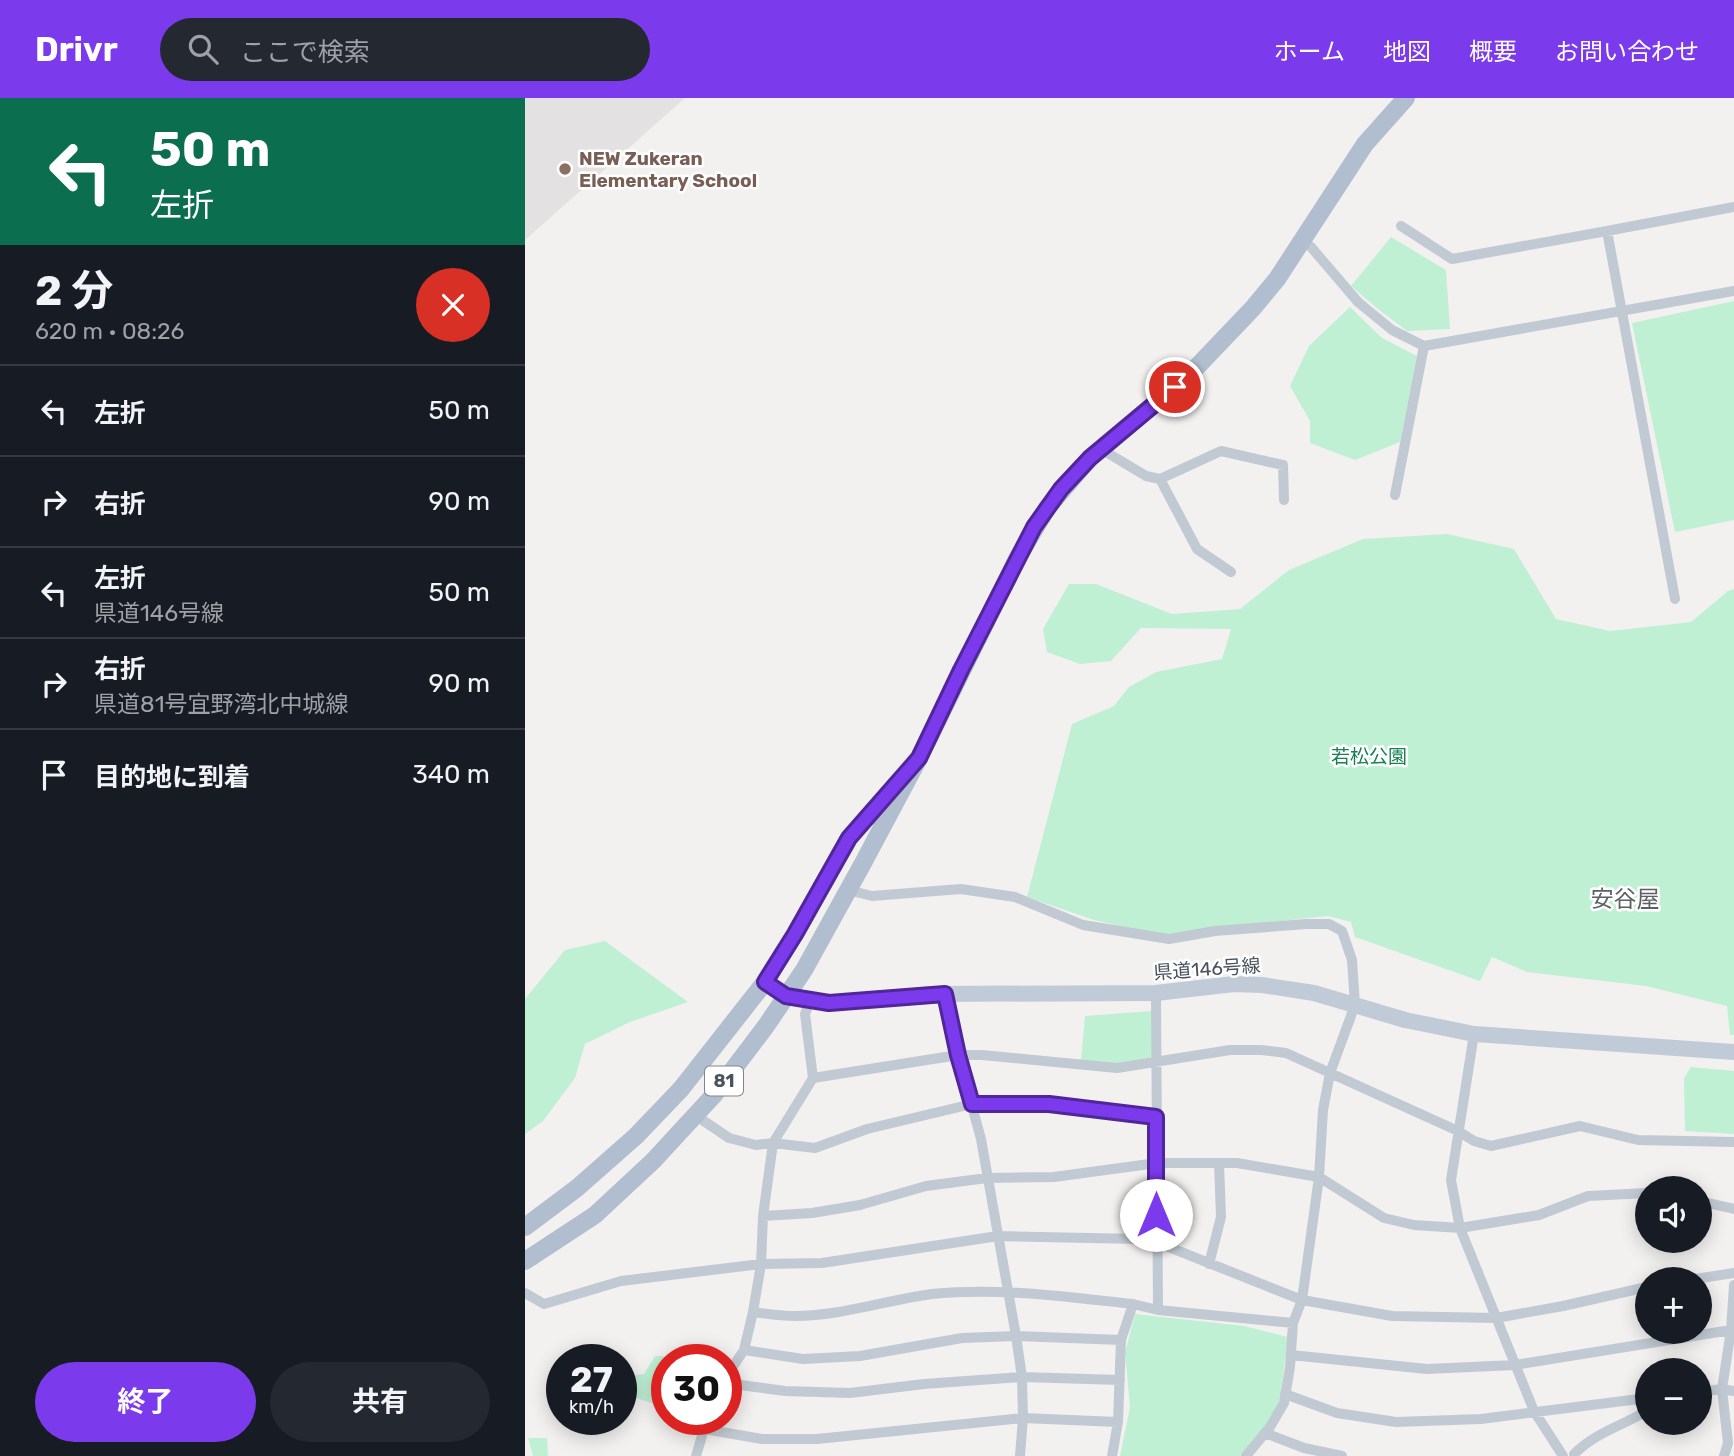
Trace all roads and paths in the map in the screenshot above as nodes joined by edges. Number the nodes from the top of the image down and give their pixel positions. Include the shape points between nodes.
1 (1406, 98) edge
2 (1734, 207) edge
3 (1401, 226) dead end
4 (1607, 231) junction
5 (1301, 241) junction
6 (1734, 291) edge
7 (1622, 311) junction
8 (1424, 346) junction
9 (1101, 449) junction
10 (1160, 479) junction
11 (1395, 495) dead end
12 (1283, 500) dead end
13 (1231, 572) dead end
14 (1675, 598) dead end
15 (919, 758) junction
16 (848, 890) junction
17 (765, 982) junction
18 (1156, 993) junction
19 (945, 994) junction
20 (786, 996) junction
21 (810, 1001) junction
22 (1355, 1005) junction
23 (1474, 1034) junction
24 (1734, 1052) edge
25 (958, 1055) junction
26 (1156, 1061) junction
27 (1330, 1073) junction
28 (813, 1078) junction
29 (972, 1104) junction
30 (695, 1115) junction
31 (1156, 1117) junction
32 (1458, 1131) junction
33 (1734, 1142) edge
34 (773, 1143) junction
35 (1157, 1163) junction
36 (1219, 1163) junction
37 (1319, 1177) junction
38 (987, 1178) junction
39 (1635, 1194) edge
40 (1712, 1204) edge
41 (1734, 1209) edge
42 (763, 1216) junction
43 (525, 1227) edge
44 (1460, 1228) junction
45 (998, 1236) junction
46 (1156, 1242) junction
47 (525, 1261) edge
48 (1209, 1264) junction
49 (761, 1265) junction
50 (1734, 1273) edge
51 (1712, 1276) edge
52 (1734, 1285) edge
53 (1635, 1290) edge
54 (1008, 1291) junction
55 (525, 1293) edge
56 (1302, 1300) junction
57 (1133, 1304) junction
58 (1158, 1310) junction
59 (753, 1312) junction
60 (1496, 1318) junction
61 (1293, 1323) junction
62 (1731, 1330) junction
63 (1016, 1336) junction
64 (1121, 1340) junction
65 (744, 1350) junction
66 (742, 1353) edge
67 (1291, 1354) junction
68 (1515, 1365) junction
69 (1022, 1377) junction
70 (1120, 1380) junction
71 (742, 1385) edge
72 (1722, 1389) junction
73 (1712, 1390) edge
74 (1734, 1391) edge
75 (1285, 1394) junction
76 (1635, 1399) edge
77 (1534, 1411) junction
78 (1023, 1418) junction
79 (1635, 1418) edge
80 (1118, 1422) junction
81 (742, 1433) edge
82 (1265, 1433) junction
83 (702, 1435) edge
84 (1569, 1455) edge
85 (696, 1456) edge
86 (1020, 1456) edge
87 (1030, 1456) edge
88 (1112, 1456) edge
89 (1246, 1456) edge
90 (1342, 1456) edge
91 (1724, 1456) edge

1 - 5 main road, 81 via 1365,144
2 - 4 street
3 - 4 street via 1453,260
4 - 7 street
5 - 8 street via 1358,302 1392,330
5 - 9 main road, 81 via 1277,279 1220,344
6 - 7 street
7 - 8 street
7 - 14 street
8 - 11 street
9 - 10 street via 1146,476
9 - 15 main road, 81 via 1061,489 1034,527
10 - 12 street via 1221,451 1283,465
10 - 13 street via 1197,549
15 - 16 main road, 81
15 - 17 main road, 81 via 849,838
16 - 20 main road, 81
16 - 22 street via 872,896 961,889 1015,897 1083,925 1169,939 1215,931 1329,924 1342,931 1352,960
17 - 20 main road, 県道146号線
17 - 43 main road, 81 via 681,1089 636,1136
18 - 19 main road, 県道146号線
18 - 22 main road, 県道146号線 via 1262,985
18 - 26 street
19 - 21 main road, 県道146号線
19 - 25 street
20 - 21 main road, 県道146号線
20 - 30 main road, 81
21 - 28 street via 805,1014
22 - 23 main road, 県道146号線
22 - 27 street
23 - 24 main road, 県道146号線
23 - 32 street
25 - 26 street via 1117,1068
25 - 28 street
25 - 29 street
26 - 27 street via 1261,1050 1286,1053
26 - 31 street
27 - 32 street
27 - 37 street
28 - 34 street
29 - 31 street via 1049,1104
29 - 34 street via 867,1129 815,1148
29 - 38 street
30 - 34 street via 729,1138 756,1145
30 - 47 main road, 81 via 595,1215
31 - 35 street
32 - 33 street via 1490,1146 1580,1126 1638,1140
32 - 44 street via 1451,1180
34 - 42 street
35 - 36 street
35 - 38 street via 1054,1177
35 - 46 street
36 - 37 street
36 - 48 street via 1221,1217
37 - 44 street via 1384,1218
37 - 56 street
38 - 42 street via 926,1186 860,1205
38 - 45 street
39 - 44 street via 1588,1196 1539,1215
40 - 41 street
42 - 49 street
44 - 60 street
45 - 46 street
45 - 49 street via 822,1263
45 - 54 street
46 - 48 street
46 - 58 street
48 - 56 street
49 - 55 street via 621,1281 544,1304
49 - 59 street
50 - 51 street
52 - 62 street
53 - 60 street
54 - 57 street
54 - 59 street via 930,1295 796,1316
54 - 63 street
56 - 60 street via 1392,1316
56 - 61 street
57 - 58 street
57 - 64 street
58 - 61 street
59 - 65 street
60 - 68 street
61 - 67 street
62 - 68 street
62 - 72 street
63 - 64 street
63 - 65 street via 962,1338 814,1359
63 - 69 street
64 - 70 street
65 - 66 street
67 - 68 street via 1427,1369
67 - 75 street
68 - 77 street
69 - 70 street
69 - 71 street via 850,1393
69 - 78 street
70 - 80 street
72 - 73 street
72 - 74 street
72 - 91 street via 1728,1443
75 - 77 street via 1337,1413 1396,1422 1481,1419
75 - 82 street via 1284,1404
76 - 77 street
77 - 84 street
78 - 80 street
78 - 81 street via 817,1439
78 - 86 street
79 - 84 street via 1607,1429
80 - 88 street
82 - 89 street
82 - 90 street
83 - 85 street
86 - 87 street

